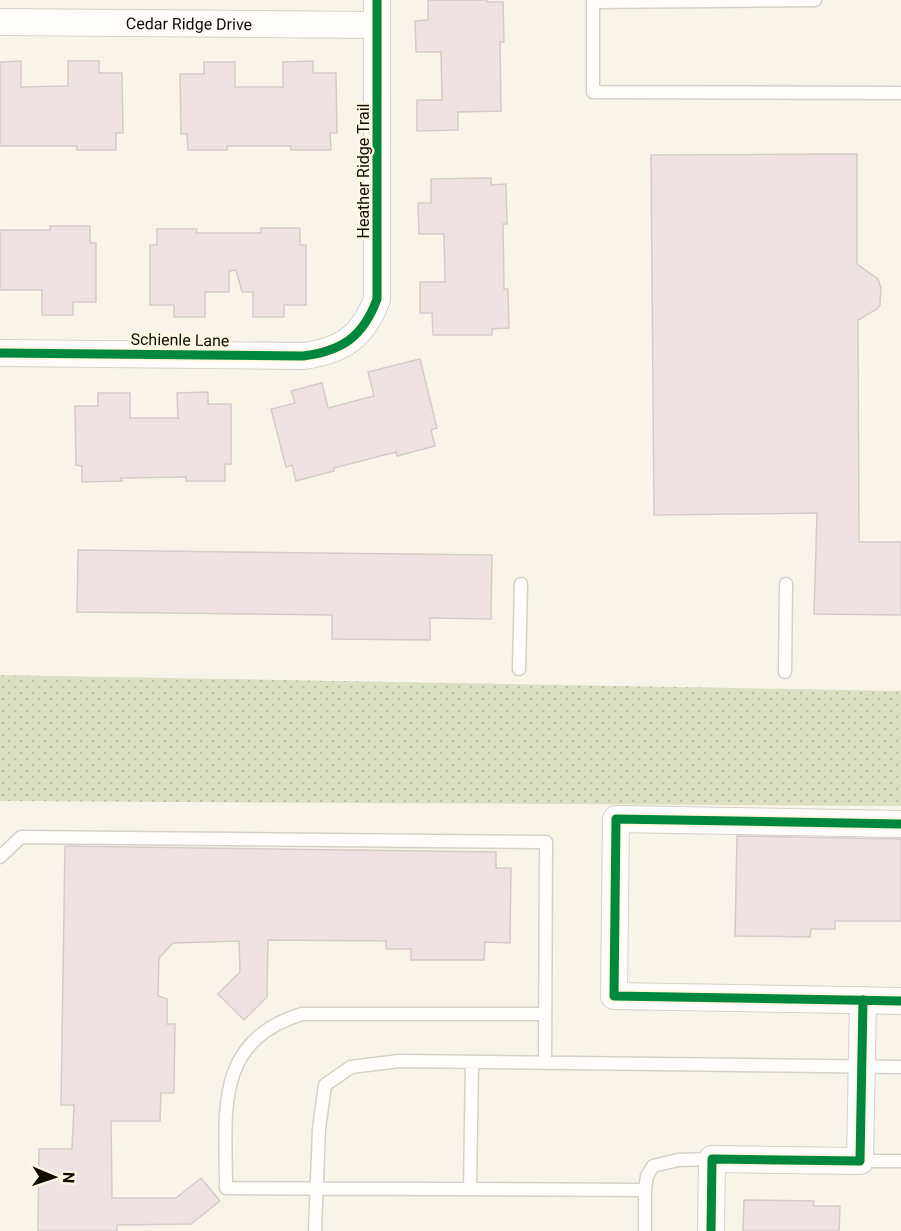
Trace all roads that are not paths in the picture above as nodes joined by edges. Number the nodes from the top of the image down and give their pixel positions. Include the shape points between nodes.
1 (815, 0) edge
2 (377, 12) edge
3 (0, 22) edge
4 (901, 93) edge
5 (356, 336) joint
6 (0, 353) edge
7 (521, 584) dead end
8 (786, 584) dead end
9 (519, 669) dead end
10 (785, 672) dead end
11 (901, 824) edge
12 (0, 857) edge
13 (863, 1000) junction
14 (901, 1001) edge
15 (545, 1014) junction
16 (472, 1062) junction
17 (545, 1063) junction
18 (862, 1067) junction
19 (901, 1068) edge
20 (712, 1159) junction
21 (860, 1161) junction
22 (901, 1161) edge
23 (317, 1188) junction
24 (470, 1188) junction
25 (645, 1190) junction
26 (315, 1231) edge
27 (645, 1231) edge
28 (711, 1231) edge

1 - 4 lane via 593,2 592,92
2 - 3 street, Cedar Ridge Drive
2 - 5 street, Heather Ridge Trail via 377,298 371,316
5 - 6 street, Schienle Lane via 336,349 303,356
7 - 9 lane
8 - 10 lane
11 - 13 street via 616,819 614,996
12 - 15 lane via 21,837 546,842
13 - 14 street
13 - 18 street
15 - 17 lane
15 - 23 lane via 302,1014 267,1029 246,1048 233,1070 227,1095 226,1188
16 - 17 lane
16 - 23 lane via 399,1061 351,1067 325,1085
16 - 24 lane
17 - 18 lane
18 - 19 lane
18 - 21 street
20 - 21 street
20 - 25 lane via 678,1160 653,1166
20 - 28 street
21 - 22 lane
23 - 24 lane
23 - 26 lane
24 - 25 lane
25 - 27 lane

